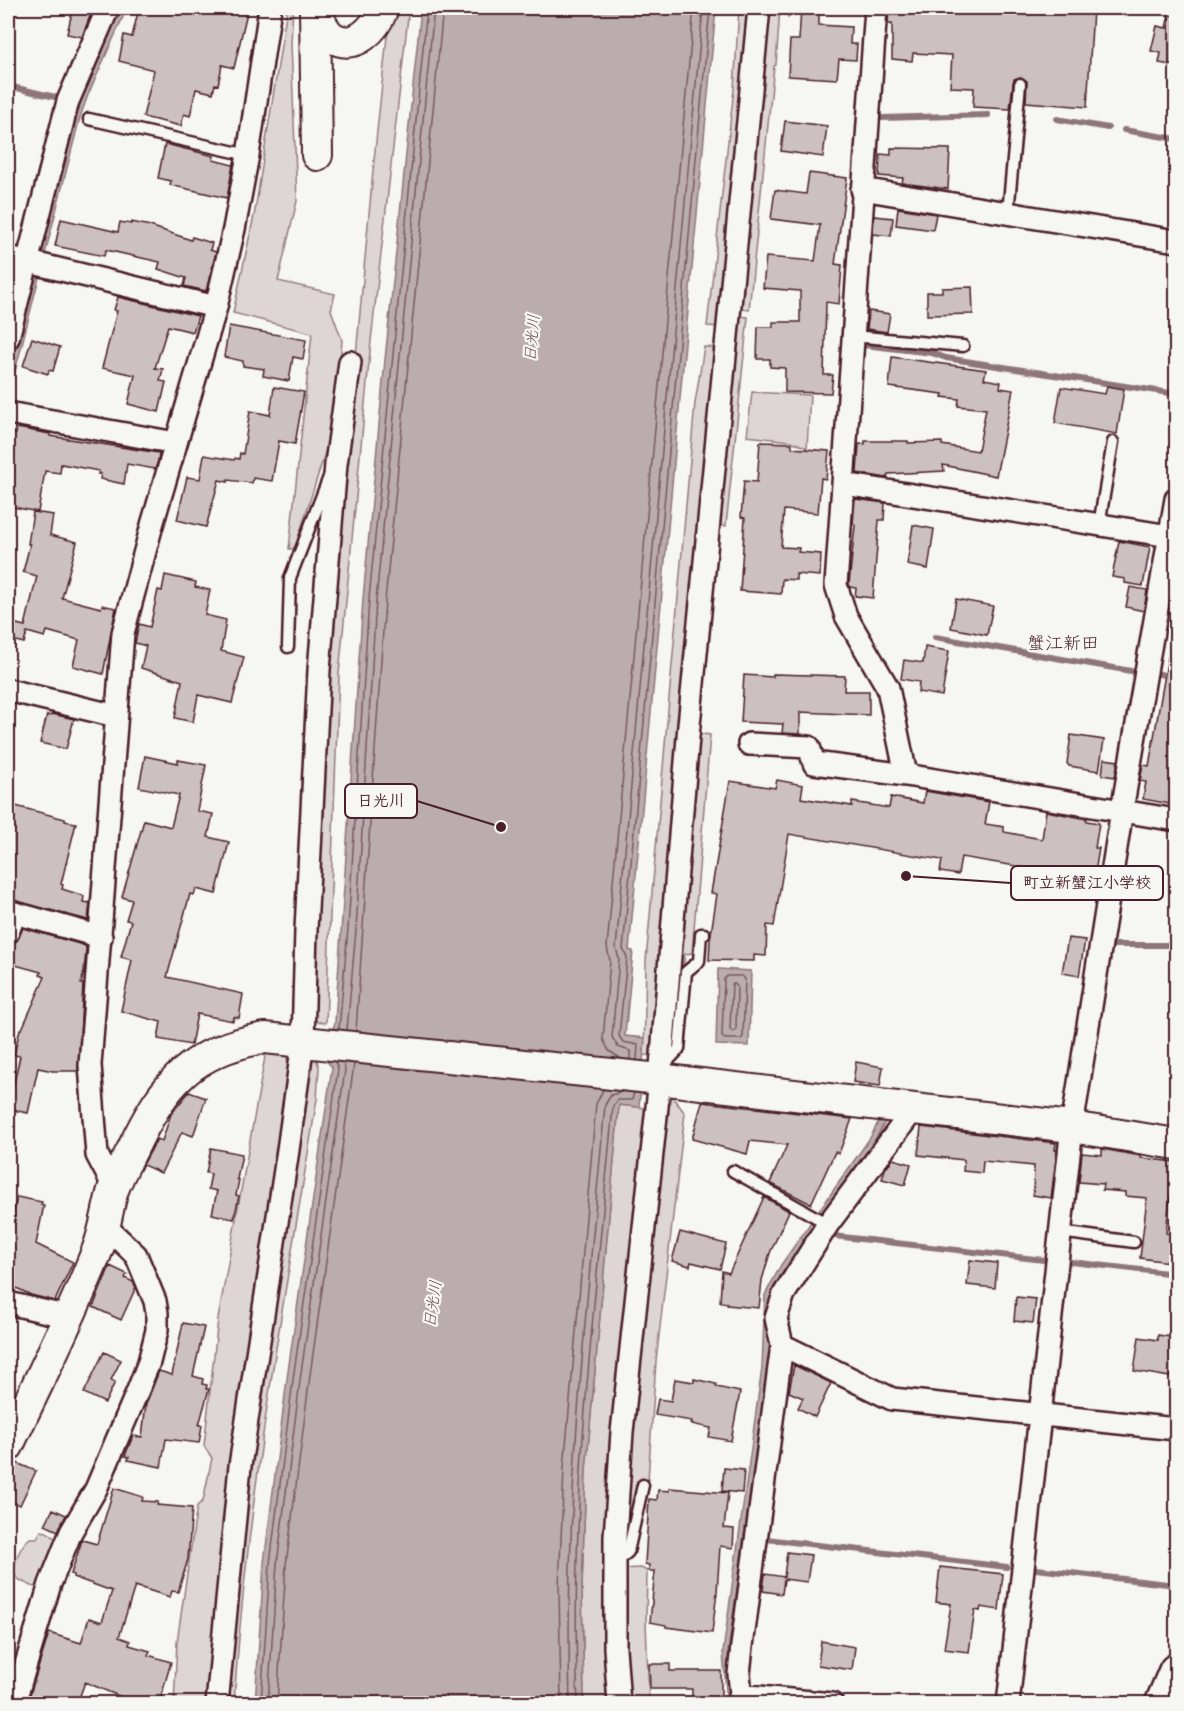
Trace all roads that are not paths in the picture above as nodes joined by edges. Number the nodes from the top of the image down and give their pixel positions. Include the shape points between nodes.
1 (108, 8) edge
2 (270, 8) edge
3 (315, 8) edge
4 (383, 8) edge
5 (759, 8) edge
6 (876, 8) edge
7 (1020, 84) dead end
8 (89, 119) dead end
9 (248, 155) junction
10 (317, 155) dead end
11 (862, 189) junction
12 (1008, 213) junction
13 (1176, 241) edge
14 (27, 261) edge
15 (216, 307) junction
16 (853, 336) junction
17 (8, 338) edge
18 (963, 346) dead end
19 (350, 362) dead end
20 (8, 413) edge
21 (1113, 442) dead end
22 (176, 443) junction
23 (336, 464) junction
24 (844, 484) junction
25 (1176, 499) edge
26 (1099, 525) junction
27 (1173, 537) edge
28 (288, 647) dead end
29 (8, 690) edge
30 (116, 716) junction
31 (749, 744) dead end
32 (906, 775) junction
33 (1122, 810) junction
34 (1176, 820) edge
35 (10, 919) edge
36 (704, 933) dead end
37 (101, 937) junction
38 (307, 1042) junction
39 (657, 1075) junction
40 (914, 1109) junction
41 (1071, 1127) junction
42 (1176, 1144) edge
43 (733, 1171) dead end
44 (114, 1187) junction
45 (822, 1220) junction
46 (105, 1225) junction
47 (1060, 1232) junction
48 (1134, 1242) dead end
49 (8, 1303) edge
50 (69, 1317) junction
51 (782, 1345) junction
52 (1040, 1414) junction
53 (1176, 1429) edge
54 (8, 1446) edge
55 (643, 1485) dead end
56 (615, 1563) junction
57 (1176, 1671) edge
58 (741, 1699) edge
59 (14, 1704) edge
60 (217, 1704) edge
61 (619, 1704) edge
62 (832, 1704) edge
63 (1008, 1704) edge
64 (1162, 1704) edge

1 - 14 street via 68,101
2 - 9 street
3 - 4 street via 323,28 332,37 345,41 366,34
3 - 10 street
5 - 39 street
6 - 11 street
7 - 12 lane
8 - 9 lane
9 - 15 street
11 - 12 street
11 - 16 street
12 - 13 street
14 - 15 street
14 - 17 street
15 - 22 street
16 - 18 lane
16 - 24 street
19 - 23 street
20 - 22 street
21 - 26 lane
22 - 30 street via 123,633
23 - 28 lane via 291,578
23 - 38 street via 319,669 306,930
24 - 26 street
24 - 32 street via 836,585 846,616 888,688
25 - 27 street
26 - 27 street
27 - 33 street
29 - 30 street
30 - 37 street
31 - 32 street via 809,747 814,763
32 - 33 street
33 - 34 street
33 - 41 street
35 - 37 street
36 - 39 lane via 699,961 686,972 679,1049
37 - 44 street via 90,1065 97,1155
38 - 39 street
38 - 44 street via 266,1038 241,1042 194,1065 159,1099
38 - 60 street via 240,1466
39 - 40 street
39 - 56 street via 622,1432
40 - 41 street
40 - 45 street
41 - 42 street
41 - 47 street
43 - 45 lane
44 - 46 street
45 - 51 street via 776,1318
46 - 50 street
46 - 59 street via 136,1255 155,1301 157,1330 138,1390 50,1584
47 - 48 lane
47 - 52 street
49 - 50 street
50 - 54 street
51 - 52 street via 892,1399
51 - 58 street via 741,1646
52 - 53 street
52 - 63 street
55 - 56 lane via 628,1552
56 - 61 street
57 - 64 main road
58 - 62 street

